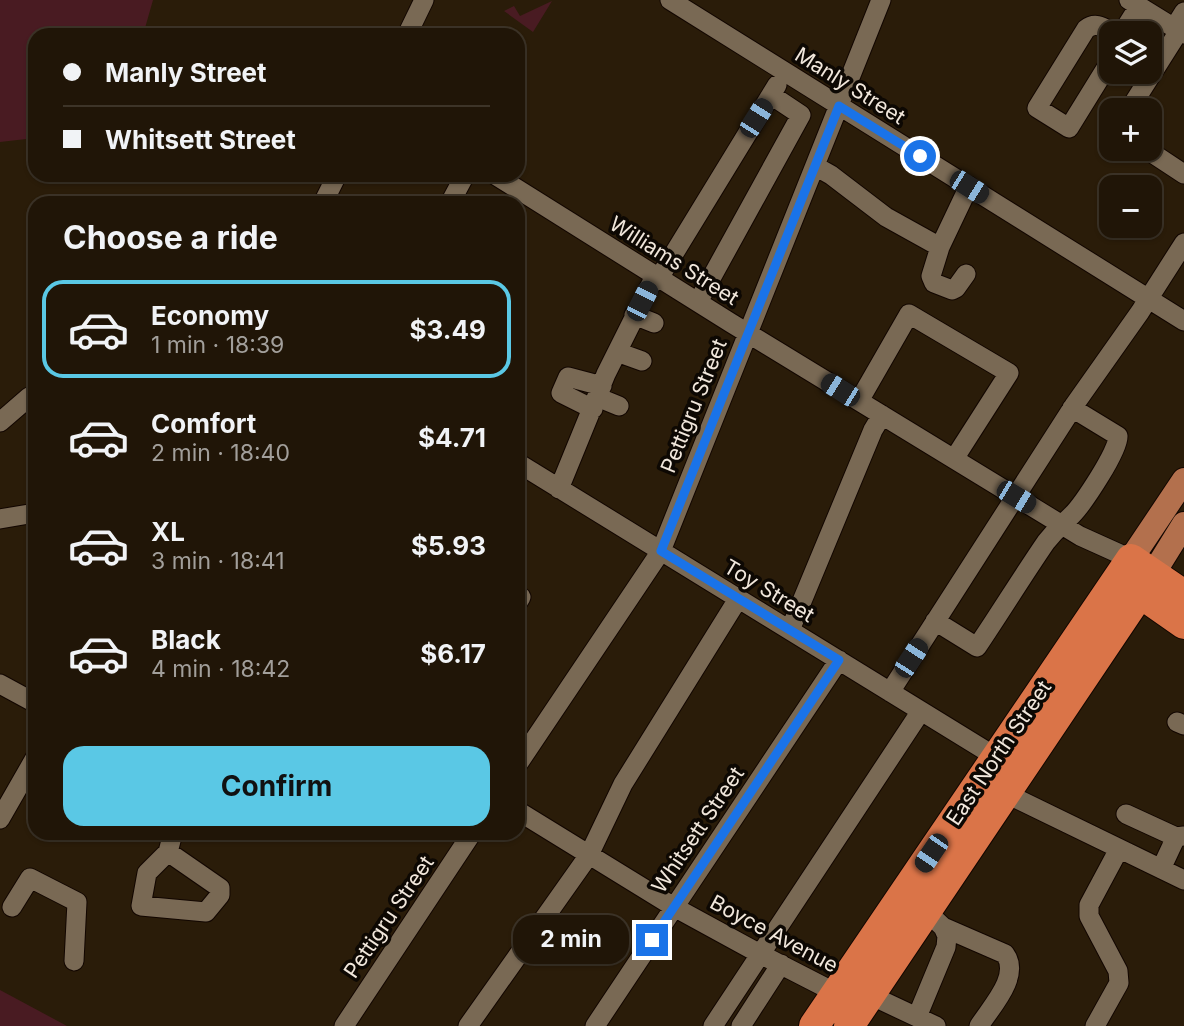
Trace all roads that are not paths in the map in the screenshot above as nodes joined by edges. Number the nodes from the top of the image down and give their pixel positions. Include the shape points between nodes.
1 (424, 0) edge
2 (670, 0) edge
3 (881, 0) edge
4 (1132, 2) edge
5 (1126, 21) edge
6 (1099, 26) edge
7 (1180, 26) edge
8 (410, 28) edge
9 (784, 72) junction
10 (1099, 79) edge
11 (771, 95) junction
12 (1136, 98) edge
13 (839, 106) junction
14 (1162, 160) edge
15 (815, 166) junction
16 (1184, 174) edge
17 (506, 182) edge
18 (969, 187) junction
19 (1184, 243) edge
20 (940, 247) junction
21 (966, 274) dead end
22 (657, 277) junction
23 (1147, 298) junction
24 (698, 302) junction
25 (634, 315) junction
26 (1184, 321) edge
27 (654, 323) dead end
28 (748, 333) junction
29 (617, 352) junction
30 (642, 361) dead end
31 (597, 397) junction
32 (28, 398) edge
33 (859, 401) junction
34 (619, 406) dead end
35 (1072, 408) junction
36 (882, 415) junction
37 (0, 422) edge
38 (954, 459) junction
39 (525, 467) edge
40 (1184, 480) edge
41 (559, 489) junction
42 (1016, 497) junction
43 (28, 514) edge
44 (0, 519) edge
45 (1060, 523) junction
46 (1184, 524) edge
47 (661, 551) junction
48 (1135, 576) junction
49 (1184, 595) edge
50 (738, 599) junction
51 (935, 621) junction
52 (1184, 624) edge
53 (790, 630) junction
54 (839, 660) junction
55 (0, 684) edge
56 (890, 692) junction
57 (28, 699) edge
58 (920, 711) junction
59 (525, 754) edge
60 (996, 757) junction
61 (28, 766) edge
62 (8, 789) edge
63 (1005, 793) junction
64 (1126, 814) dead end
65 (525, 815) edge
66 (0, 819) edge
67 (1180, 837) edge
68 (467, 840) edge
69 (1119, 849) junction
70 (589, 855) junction
71 (1161, 869) junction
72 (1184, 880) edge
73 (4, 905) edge
74 (674, 907) junction
75 (935, 919) junction
76 (760, 954) junction
77 (74, 961) dead end
78 (781, 964) junction
79 (836, 993) junction
80 (870, 995) junction
81 (917, 1017) junction
82 (344, 1026) edge
83 (468, 1026) edge
84 (595, 1026) edge
85 (713, 1026) edge
86 (741, 1026) edge
87 (814, 1026) edge
88 (849, 1026) edge
89 (936, 1026) edge
90 (979, 1026) edge
91 (1095, 1026) edge

1 - 8 street
2 - 9 street, Manly Street
3 - 13 street, Pettigru Street
4 - 5 street
4 - 7 street
6 - 10 street via 1086,29 1037,108 1069,128
7 - 12 street
9 - 11 street
9 - 13 street, Manly Street
11 - 22 street
11 - 24 street via 801,115
13 - 15 street, Pettigru Street
13 - 18 street, Manly Street
14 - 16 street
15 - 20 street via 886,217
15 - 28 street, Pettigru Street
17 - 22 street, Williams Street
18 - 20 street
18 - 23 street, Manly Street
19 - 23 street
20 - 21 street via 931,276 934,283 952,290
22 - 24 street, Williams Street
22 - 25 street
23 - 26 street, Manly Street
23 - 35 street
24 - 28 street, Williams Street
25 - 27 street
25 - 29 street
28 - 33 street, Williams Street
28 - 47 street, Pettigru Street
29 - 30 street
29 - 31 street
31 - 34 street
31 - 41 street
32 - 37 street
33 - 36 street, Williams Street
33 - 38 street via 909,314 1009,373
35 - 42 street
35 - 45 street via 1111,430 1119,443 1074,513
36 - 38 street, Williams Street
36 - 53 street
38 - 42 street, Williams Street
39 - 41 street, Toy Street
40 - 48 main road, East North Street
41 - 47 street, Toy Street
42 - 45 street, Williams Street
42 - 51 street
43 - 44 street
45 - 48 street, Williams Street
45 - 51 street via 977,648
46 - 48 main road
47 - 50 street, Toy Street
47 - 59 street, Pettigru Street
48 - 49 highway
48 - 52 highway
48 - 60 highway, East North Street
48 - 63 highway, East North Street
50 - 53 street, Toy Street
50 - 70 street via 623,784
51 - 56 street
53 - 54 street, Toy Street
54 - 56 street, Toy Street
54 - 74 street, Whitsett Street
55 - 57 street
56 - 58 street, Toy Street
58 - 60 street, Toy Street
58 - 76 street
60 - 79 highway, East North Street
61 - 62 street
62 - 66 street
63 - 69 street
63 - 75 highway, East North Street
64 - 67 street
65 - 70 street, Boyce Avenue
67 - 71 street
68 - 82 street, Pettigru Street
69 - 71 street
69 - 91 street via 1089,905 1089,916 1118,971 1119,983
70 - 74 street, Boyce Avenue
70 - 83 street
71 - 72 street
73 - 77 street via 30,878 77,902
74 - 76 street, Boyce Avenue
74 - 84 street, Whitsett Street
75 - 80 highway, East North Street
75 - 81 street via 947,936 946,947
75 - 90 street via 1009,959 1012,969 1007,982
76 - 78 street, Boyce Avenue
76 - 85 street
78 - 79 street, Boyce Avenue
78 - 86 street
79 - 80 street, Boyce Avenue
79 - 87 highway, East North Street
80 - 81 street
80 - 88 highway, East North Street
81 - 89 street

